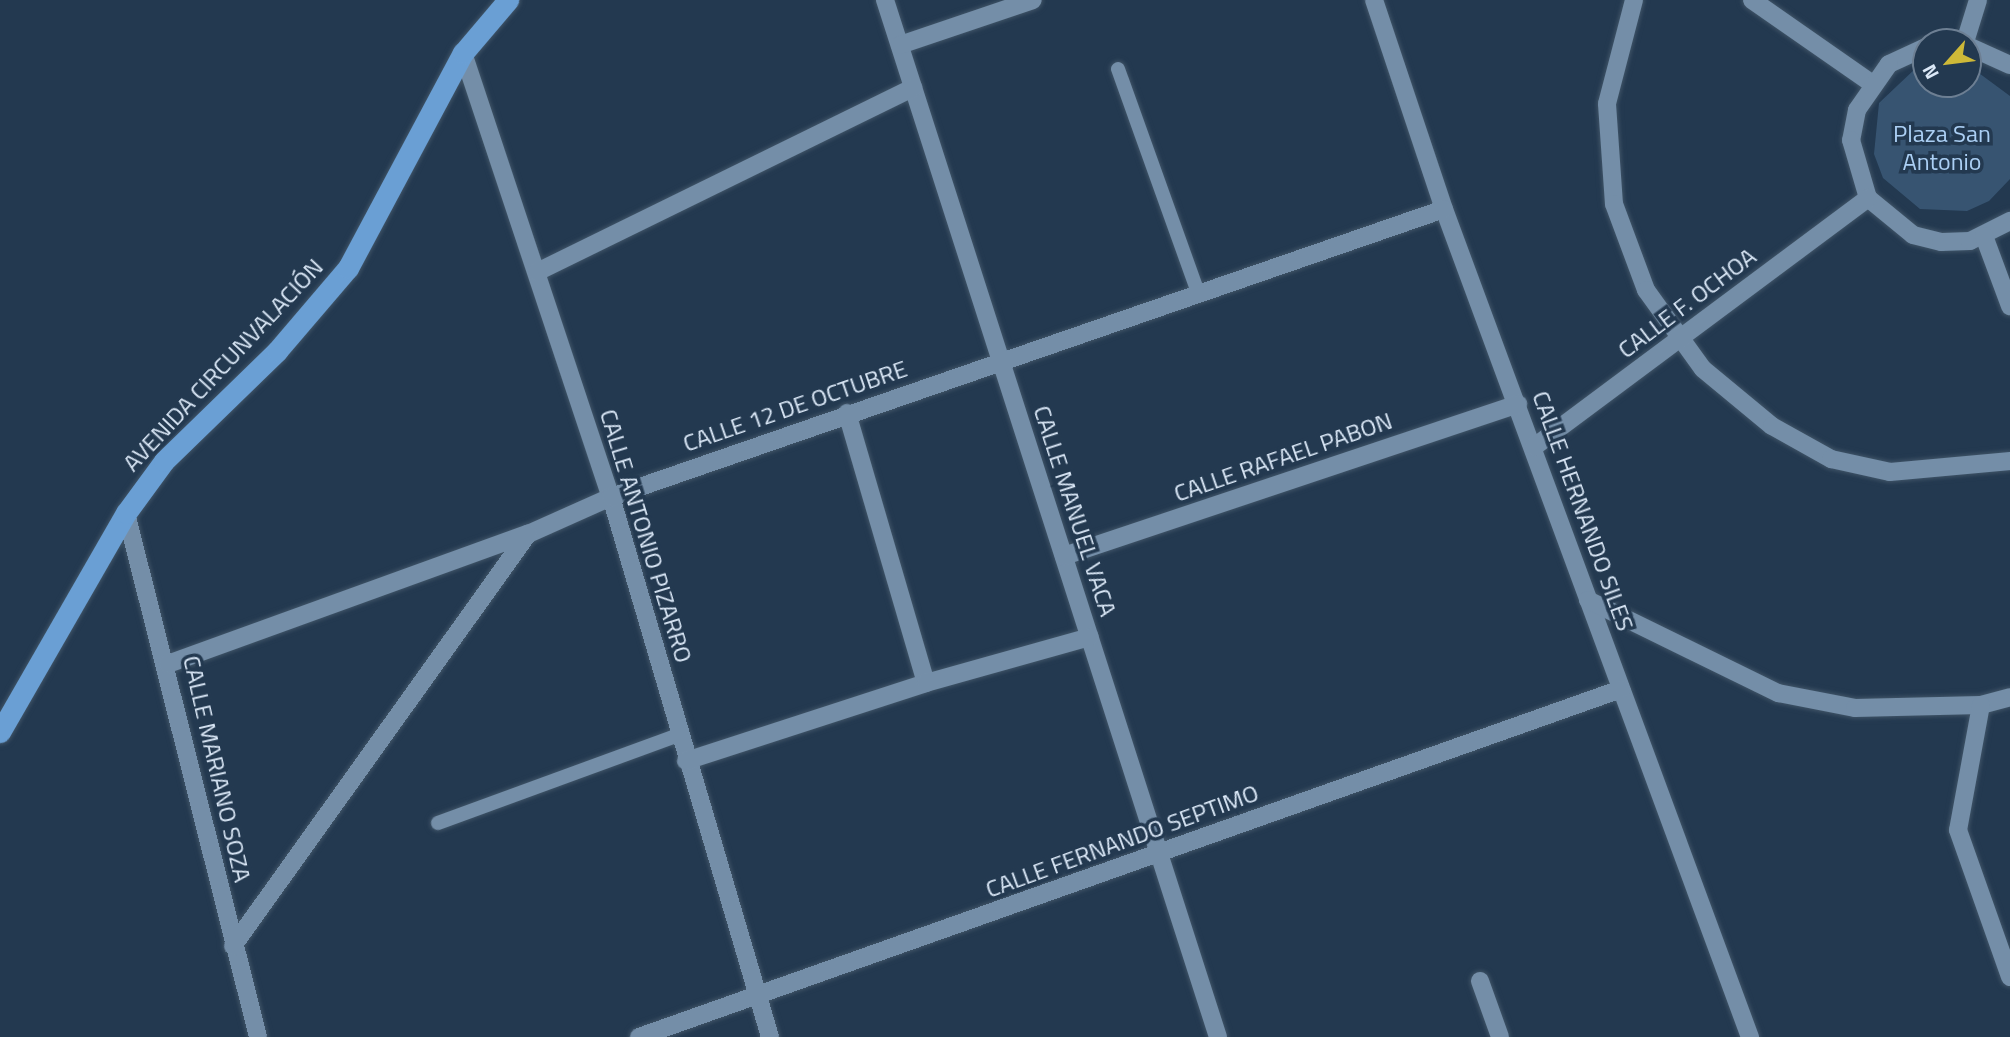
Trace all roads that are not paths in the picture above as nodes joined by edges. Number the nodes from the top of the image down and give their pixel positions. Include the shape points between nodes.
1 (508, 0) edge
2 (885, 0) edge
3 (1033, 0) edge
4 (1634, 0) edge
5 (1752, 0) edge
6 (1978, 0) edge
7 (1376, 1) edge
8 (1970, 28) edge
9 (900, 45) junction
10 (1982, 52) edge
11 (463, 53) junction
12 (1912, 53) edge
13 (2010, 65) edge
14 (1118, 69) dead end
15 (1871, 83) junction
16 (913, 88) junction
17 (1868, 198) junction
18 (1444, 209) junction
19 (2000, 229) edge
20 (537, 272) junction
21 (1198, 292) junction
22 (2010, 306) edge
23 (1680, 340) junction
24 (1000, 359) junction
25 (1518, 404) junction
26 (847, 413) junction
27 (1534, 447) junction
28 (2010, 461) edge
29 (611, 497) junction
30 (126, 513) junction
31 (528, 534) junction
32 (1064, 556) junction
33 (1588, 600) junction
34 (1090, 637) junction
35 (168, 664) junction
36 (926, 682) junction
37 (1621, 689) junction
38 (2010, 697) edge
39 (1981, 705) junction
40 (0, 732) edge
41 (678, 735) junction
42 (686, 761) junction
43 (438, 823) dead end
44 (1157, 853) junction
45 (233, 946) junction
46 (2010, 977) edge
47 (1480, 981) dead end
48 (758, 999) junction
49 (258, 1037) edge
50 (639, 1037) edge
51 (770, 1037) edge
52 (1218, 1037) edge
53 (1500, 1037) edge
54 (1750, 1037) edge

1 - 11 highway, AVENIDA CIRCUNVALACIÓN
2 - 9 street, CALLE MANUEL VACA
3 - 9 street
4 - 23 street via 1607,104 1614,204 1647,290
5 - 15 street
6 - 8 street
7 - 18 street, CALLE HERNANDO SILES
9 - 16 street, CALLE MANUEL VACA
10 - 13 street
11 - 20 street, CALLE ANTONIO PIZARRO
11 - 30 highway, AVENIDA CIRCUNVALACIÓN via 348,268 277,351 164,461
12 - 15 street via 1889,64
14 - 21 lane
15 - 17 street via 1852,140
16 - 20 street
16 - 24 street, CALLE MANUEL VACA
17 - 19 street via 1913,235 1941,242
17 - 23 street, CALLE F. OCHOA
18 - 21 street, CALLE 12 DE OCTUBRE
18 - 25 street, CALLE HERNANDO SILES
19 - 22 street
20 - 29 street, CALLE ANTONIO PIZARRO
21 - 24 street, CALLE 12 DE OCTUBRE
23 - 27 street, CALLE F. OCHOA
23 - 28 street via 1703,369 1772,426 1831,458 1890,472
24 - 26 street, CALLE 12 DE OCTUBRE
24 - 32 street, CALLE MANUEL VACA
25 - 27 street, CALLE HERNANDO SILES
25 - 32 street, CALLE RAFAEL PABON
26 - 29 street, CALLE 12 DE OCTUBRE
26 - 36 street
27 - 33 street, CALLE HERNANDO SILES
29 - 31 street, CALLE 12 DE OCTUBRE
29 - 41 street, CALLE ANTONIO PIZARRO
30 - 35 street, CALLE MARIANO SOZA
30 - 40 highway, AVENIDA CIRCUNVALACIÓN
31 - 35 street, CALLE 12 DE OCTUBRE
31 - 45 street
32 - 34 street, CALLE MANUEL VACA
33 - 37 street, CALLE HERNANDO SILES
33 - 39 street via 1778,693 1855,708
34 - 36 street
34 - 44 street, CALLE MANUEL VACA
35 - 45 street, CALLE MARIANO SOZA
36 - 42 street
37 - 44 street, CALLE FERNANDO SEPTIMO
37 - 54 street, CALLE HERNANDO SILES
38 - 39 street
39 - 46 street via 1958,830
41 - 42 street, CALLE ANTONIO PIZARRO
41 - 43 lane
42 - 48 street, CALLE ANTONIO PIZARRO
44 - 48 street, CALLE FERNANDO SEPTIMO
44 - 52 street, CALLE MANUEL VACA
45 - 49 street, CALLE MARIANO SOZA
47 - 53 street
48 - 50 street, CALLE FERNANDO SEPTIMO
48 - 51 street, CALLE ANTONIO PIZARRO

